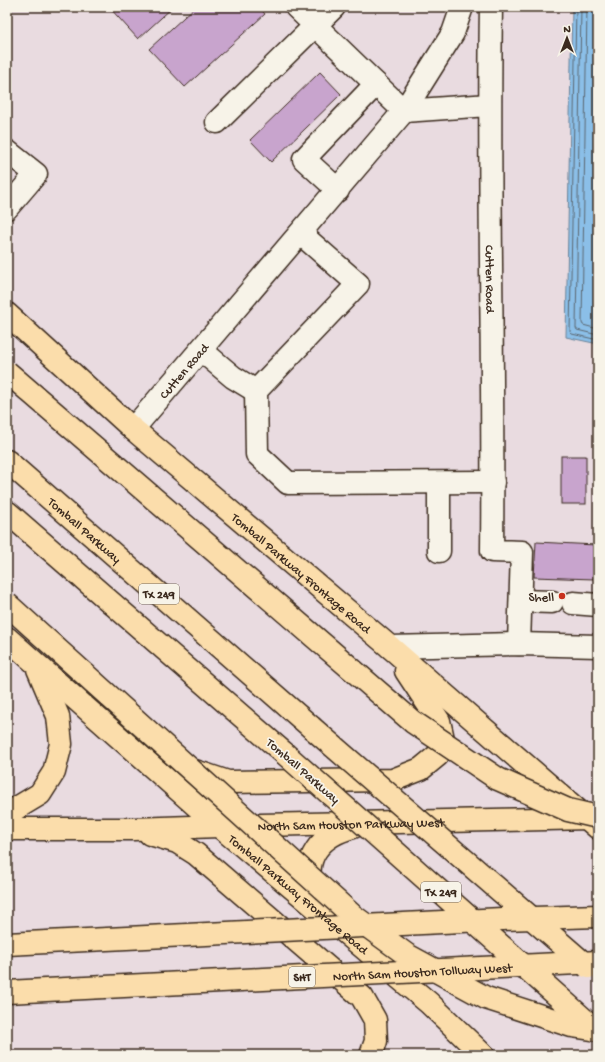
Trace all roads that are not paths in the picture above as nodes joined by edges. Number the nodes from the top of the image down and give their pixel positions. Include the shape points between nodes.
1 (296, 7) edge
2 (334, 7) edge
3 (462, 7) edge
4 (491, 7) edge
5 (315, 26) junction
6 (376, 84) junction
7 (490, 105) junction
8 (404, 111) junction
9 (217, 122) dead end
10 (7, 151) edge
11 (338, 190) junction
12 (7, 208) edge
13 (301, 234) junction
14 (7, 314) edge
15 (201, 350) junction
16 (7, 372) edge
17 (256, 391) junction
18 (133, 428) junction
19 (7, 461) edge
20 (493, 482) junction
21 (439, 483) junction
22 (7, 512) edge
23 (439, 551) dead end
24 (521, 602) junction
25 (7, 604) edge
26 (598, 605) edge
27 (7, 638) edge
28 (519, 644) junction
29 (598, 646) edge
30 (390, 647) junction
31 (36, 664) junction
32 (110, 729) junction
33 (7, 813) edge
34 (595, 820) edge
35 (372, 822) junction
36 (219, 826) junction
37 (7, 828) edge
38 (134, 829) junction
39 (598, 916) edge
40 (328, 918) junction
41 (7, 944) edge
42 (598, 962) edge
43 (598, 976) edge
44 (7, 992) edge
45 (598, 1031) edge
46 (371, 1055) edge
47 (483, 1055) edge

1 - 5 street
2 - 5 street
3 - 8 street, Cutten Road via 453,33
4 - 7 street, Cutten Road
5 - 6 street
5 - 9 street
6 - 8 street
6 - 11 street via 304,159
7 - 8 street
7 - 20 street, Cutten Road
8 - 11 street, Cutten Road
10 - 12 street via 36,174
11 - 13 street, Cutten Road
13 - 15 street, Cutten Road
13 - 17 street via 358,284
14 - 18 main road, Tomball Parkway Frontage Road
15 - 17 street via 233,378
15 - 18 street, Cutten Road
16 - 34 main road, bridge via 413,722 498,779
17 - 21 street via 256,454 288,483
18 - 30 main road, Tomball Parkway Frontage Road
19 - 43 main road, Tomball Parkway / TX 249, bridge
20 - 21 street
20 - 24 street, Cutten Road via 492,551 522,552
21 - 23 street
22 - 45 main road, Tomball Parkway / TX 249, bridge
24 - 26 street
24 - 28 street
25 - 45 main road, bridge via 352,916 407,955 486,998 572,1026
27 - 31 main road, Tomball Parkway Frontage Road
28 - 29 street
28 - 30 street
30 - 32 main road via 439,721 443,739 438,755 421,769 394,780 228,782 174,764
30 - 34 main road, Tomball Parkway Frontage Road
31 - 32 main road, Tomball Parkway Frontage Road
31 - 33 main road via 58,716 61,744 54,772 40,794
32 - 36 main road, Tomball Parkway Frontage Road
34 - 35 main road, North Sam Houston Parkway West
35 - 36 main road, North Sam Houston Parkway West
35 - 40 main road via 332,835 315,850 311,864 311,886
36 - 38 main road, North Sam Houston Parkway West
36 - 40 main road, Tomball Parkway Frontage Road
37 - 38 main road, North Sam Houston Parkway West
38 - 46 main road via 177,842 196,854 362,997 375,1020 376,1041
39 - 41 main road, bridge
40 - 47 main road, Tomball Parkway Frontage Road via 429,1003
42 - 44 main road, North Sam Houston Tollway West / SHT, bridge

